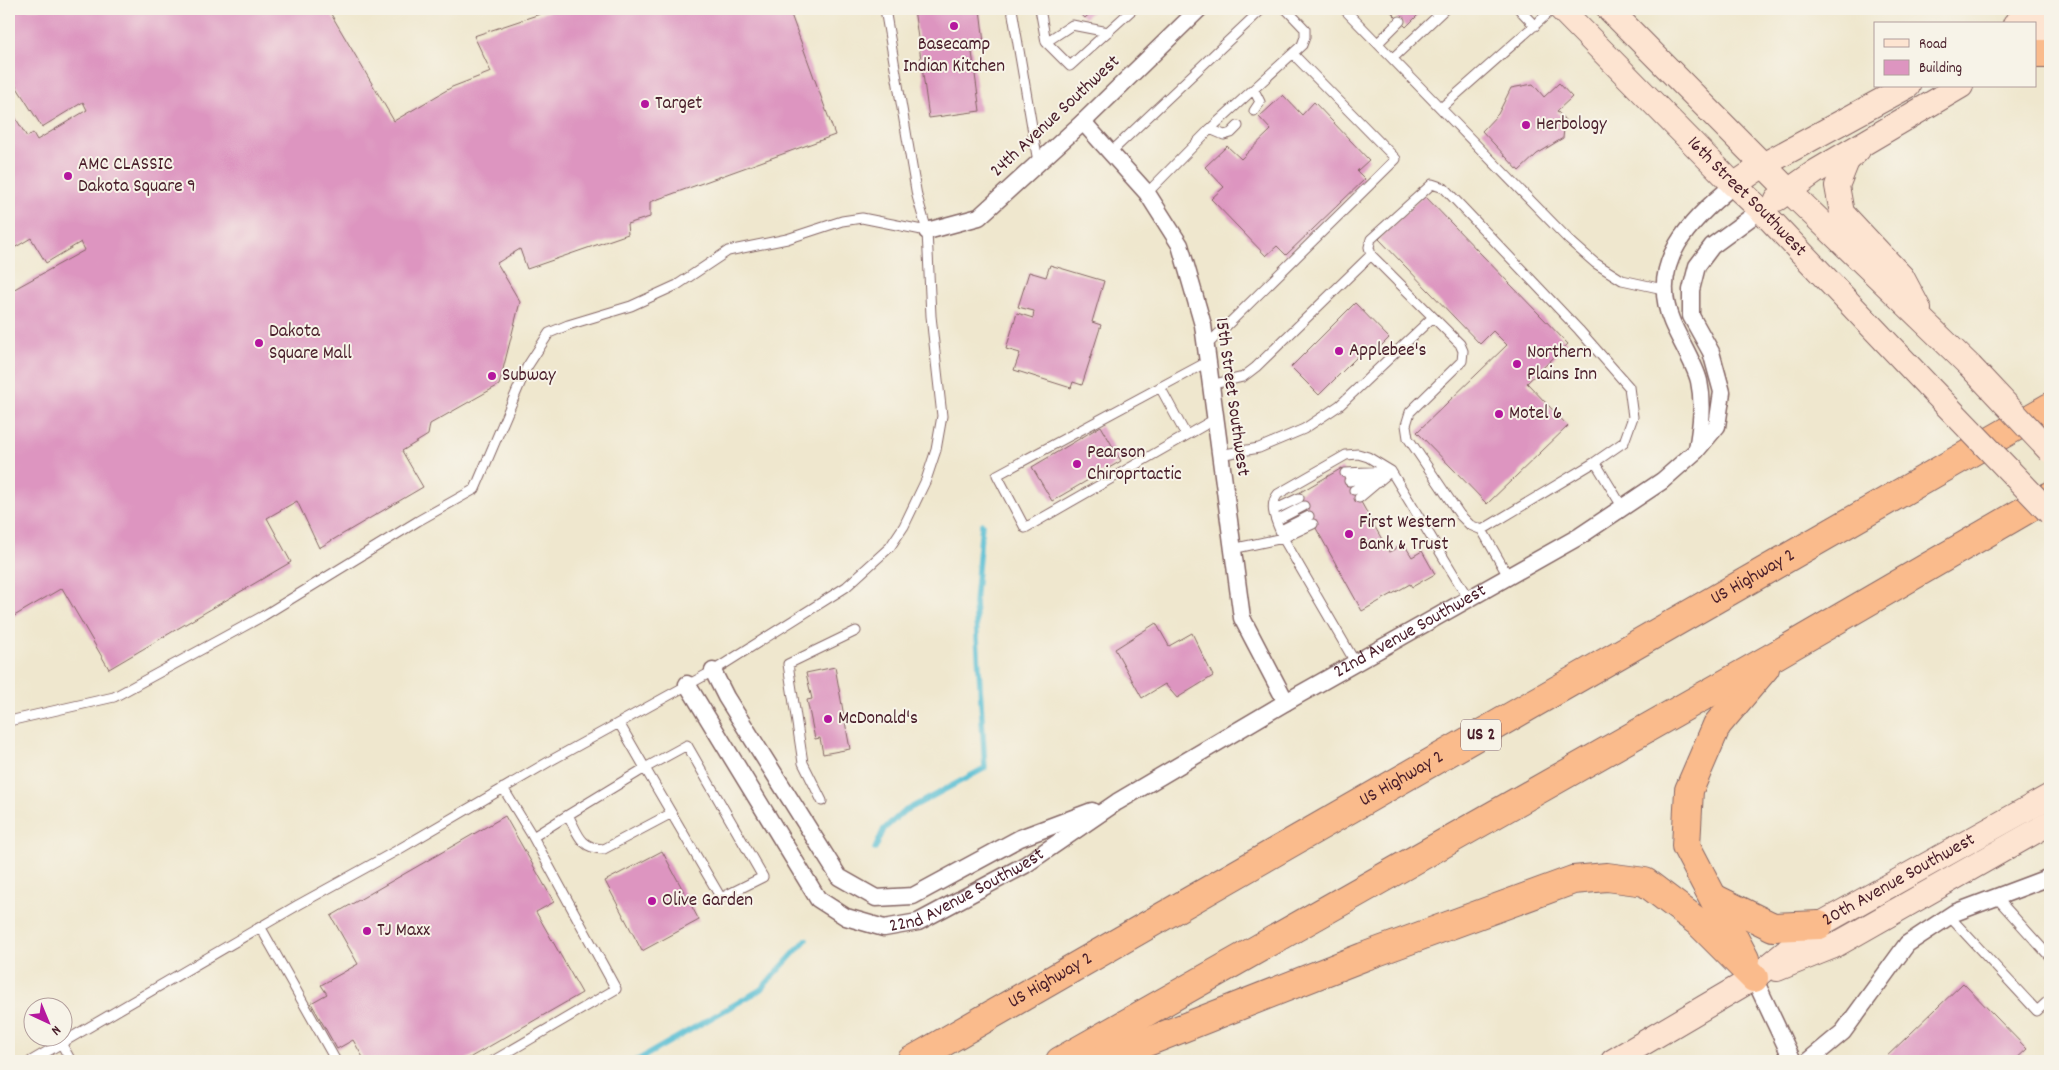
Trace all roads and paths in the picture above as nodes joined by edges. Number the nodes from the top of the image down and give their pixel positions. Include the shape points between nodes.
1 (885, 9) edge
2 (1012, 9) edge
3 (1040, 9) edge
4 (1133, 9) edge
5 (1199, 9) edge
6 (1262, 9) edge
7 (1286, 9) edge
8 (1344, 9) edge
9 (1445, 9) edge
10 (1519, 9) edge
11 (1553, 9) edge
12 (1561, 9) edge
13 (1609, 9) edge
14 (2040, 9) edge
15 (1400, 21) dead end
16 (2018, 22) edge
17 (1535, 26) junction
18 (2050, 30) edge
19 (1108, 32) junction
20 (2036, 39) edge
21 (1046, 42) junction
22 (1378, 43) junction
23 (1293, 54) junction
24 (2036, 54) edge
25 (2050, 54) edge
26 (1393, 58) junction
27 (1904, 88) edge
28 (1958, 88) edge
29 (1254, 90) junction
30 (1441, 108) junction
31 (1254, 111) dead end
32 (1083, 122) junction
33 (1238, 126) dead end
34 (1210, 128) junction
35 (1866, 143) junction
36 (1111, 152) junction
37 (1038, 162) junction
38 (1763, 165) junction
39 (1734, 185) junction
40 (1789, 191) junction
41 (1148, 193) junction
42 (1761, 210) junction
43 (927, 231) junction
44 (1371, 255) junction
45 (1663, 289) junction
46 (1433, 317) junction
47 (1928, 326) junction
48 (1206, 354) junction
49 (1210, 385) junction
50 (1160, 387) junction
51 (2050, 395) edge
52 (2050, 407) edge
53 (1215, 418) junction
54 (1186, 435) junction
55 (1996, 438) junction
56 (1696, 451) junction
57 (2050, 451) edge
58 (1219, 455) junction
59 (1595, 462) junction
60 (1391, 471) junction
61 (1347, 477) dead end
62 (1356, 494) dead end
63 (2050, 496) edge
64 (1299, 498) dead end
65 (1304, 506) dead end
66 (1623, 508) junction
67 (1274, 510) junction
68 (2050, 513) edge
69 (1277, 520) junction
70 (1311, 520) dead end
71 (1482, 530) junction
72 (1282, 534) junction
73 (1232, 549) junction
74 (1508, 576) junction
75 (1468, 598) junction
76 (856, 631) dead end
77 (1776, 655) junction
78 (1355, 662) junction
79 (712, 671) junction
80 (687, 684) junction
81 (1286, 702) junction
82 (9, 722) edge
83 (620, 723) junction
84 (645, 768) junction
85 (503, 788) junction
86 (2050, 796) edge
87 (822, 801) dead end
88 (1117, 802) junction
89 (670, 814) junction
90 (568, 815) junction
91 (2050, 823) edge
92 (533, 837) junction
93 (2050, 877) edge
94 (1995, 896) junction
95 (1714, 898) junction
96 (1950, 916) junction
97 (1819, 925) junction
98 (260, 928) junction
99 (2050, 957) edge
100 (1754, 978) junction
101 (2050, 999) edge
102 (72, 1037) edge
103 (53, 1048) edge
104 (64, 1048) edge
105 (31, 1061) edge
106 (71, 1061) edge
107 (336, 1061) edge
108 (493, 1061) edge
109 (911, 1061) edge
110 (1060, 1061) edge
111 (1100, 1061) edge
112 (1613, 1061) edge
113 (1793, 1061) edge
114 (1808, 1061) edge

1 - 43 lane via 917,196
2 - 37 lane
3 - 21 lane
4 - 19 lane
5 - 32 street, 24th Avenue Southwest
6 - 36 lane
7 - 23 lane via 1305,29 1302,45
8 - 22 lane
9 - 26 lane
10 - 17 lane
11 - 17 lane
12 - 39 main road, 16th Street Southwest
13 - 38 main road, 16th Street Southwest
14 - 16 main road
15 - 22 lane
17 - 30 lane
18 - 20 main road
19 - 21 lane via 1072,25
19 - 21 lane via 1070,66
22 - 26 lane
23 - 29 lane
23 - 48 lane via 1396,159
24 - 25 highway
26 - 30 lane
27 - 38 main road
28 - 35 main road, 22nd Avenue Southwest
29 - 31 lane via 1260,102
29 - 34 lane
30 - 45 lane via 1595,263 1622,280
32 - 36 street, 15th Street Southwest
32 - 37 street, 24th Avenue Southwest
33 - 34 lane via 1224,135
34 - 41 lane
35 - 40 main road, 22nd Avenue Southwest
35 - 47 main road via 1847,160 1837,186 1842,213 1902,277
36 - 41 street, 15th Street Southwest
37 - 43 street, 24th Avenue Southwest via 979,217
38 - 39 main road
38 - 40 main road, 16th Street Southwest
39 - 42 main road, 16th Street Southwest
39 - 45 street via 1706,207 1677,243 1666,269
40 - 42 main road, 22nd Avenue Southwest
40 - 47 main road, 16th Street Southwest
41 - 48 street, 15th Street Southwest via 1180,245 1202,323
42 - 56 street, 22nd Avenue Southwest via 1712,246 1697,266 1691,290 1691,316 1711,352 1722,392 1717,426
42 - 68 main road, 16th Street Southwest, bridge
43 - 79 lane via 931,316 942,416 926,480 904,526 890,547 846,587
43 - 82 lane via 862,218 728,251 677,285 631,306 549,333 527,368 475,489 263,616 114,697
44 - 46 lane
44 - 49 lane via 1256,367 1243,377
44 - 59 lane via 1371,239 1422,190 1432,184 1444,188 1629,387 1633,417 1624,442
45 - 56 street via 1671,320 1699,380 1703,415
46 - 58 lane via 1340,405 1304,429 1259,448
46 - 71 lane via 1460,344 1462,361 1410,412 1406,425 1408,438 1460,515 1470,525
47 - 57 main road, 16th Street Southwest, bridge
48 - 49 street, 15th Street Southwest
48 - 50 lane
49 - 53 street, 15th Street Southwest
50 - 54 lane
50 - 54 lane via 997,474 1025,528
51 - 55 highway
52 - 55 highway, US Highway 2 / US 2
53 - 54 lane
53 - 58 street, 15th Street Southwest
55 - 109 highway, US Highway 2 / US 2
56 - 66 street, 22nd Avenue Southwest via 1662,481
58 - 73 street, 15th Street Southwest
59 - 66 lane
59 - 71 lane
60 - 61 lane
60 - 62 lane
60 - 67 lane via 1368,457 1346,455 1278,494 1272,506
60 - 75 lane
63 - 77 highway
64 - 67 lane
65 - 69 lane
66 - 74 street, 22nd Avenue Southwest
67 - 69 lane
69 - 72 lane
70 - 72 lane
71 - 74 lane
72 - 73 lane
72 - 78 lane
73 - 81 street, 15th Street Southwest via 1242,618
74 - 75 street, 22nd Avenue Southwest
75 - 78 street, 22nd Avenue Southwest
76 - 87 lane via 788,664 803,763
77 - 95 highway via 1717,725 1689,790 1686,846
77 - 110 highway
78 - 81 street, 22nd Avenue Southwest
79 - 80 lane
79 - 88 street, 22nd Avenue Southwest via 839,877 876,898 913,896 1020,838
80 - 83 lane
80 - 88 street, 22nd Avenue Southwest via 818,899 846,917 884,928 918,922 1025,865
81 - 88 street, 22nd Avenue Southwest
83 - 84 lane
83 - 85 lane
84 - 89 lane
84 - 89 lane via 687,745 762,876 721,898
84 - 90 lane
85 - 92 lane
85 - 98 lane
86 - 97 main road, 20th Avenue Southwest
89 - 90 lane via 604,850 593,850 582,843
90 - 92 lane
91 - 100 main road, 20th Avenue Southwest via 1834,946
92 - 108 lane via 616,989
93 - 94 street
94 - 96 street
94 - 99 lane
95 - 97 highway via 1773,927
95 - 100 highway
96 - 101 lane via 2036,1011
96 - 114 street via 1907,944 1843,1032
97 - 100 main road, 20th Avenue Southwest
98 - 102 lane
98 - 107 lane
100 - 111 highway via 1698,922 1645,882 1607,877 1573,880 1363,957
100 - 112 main road, 20th Avenue Southwest
100 - 113 street
103 - 105 lane
104 - 106 lane

